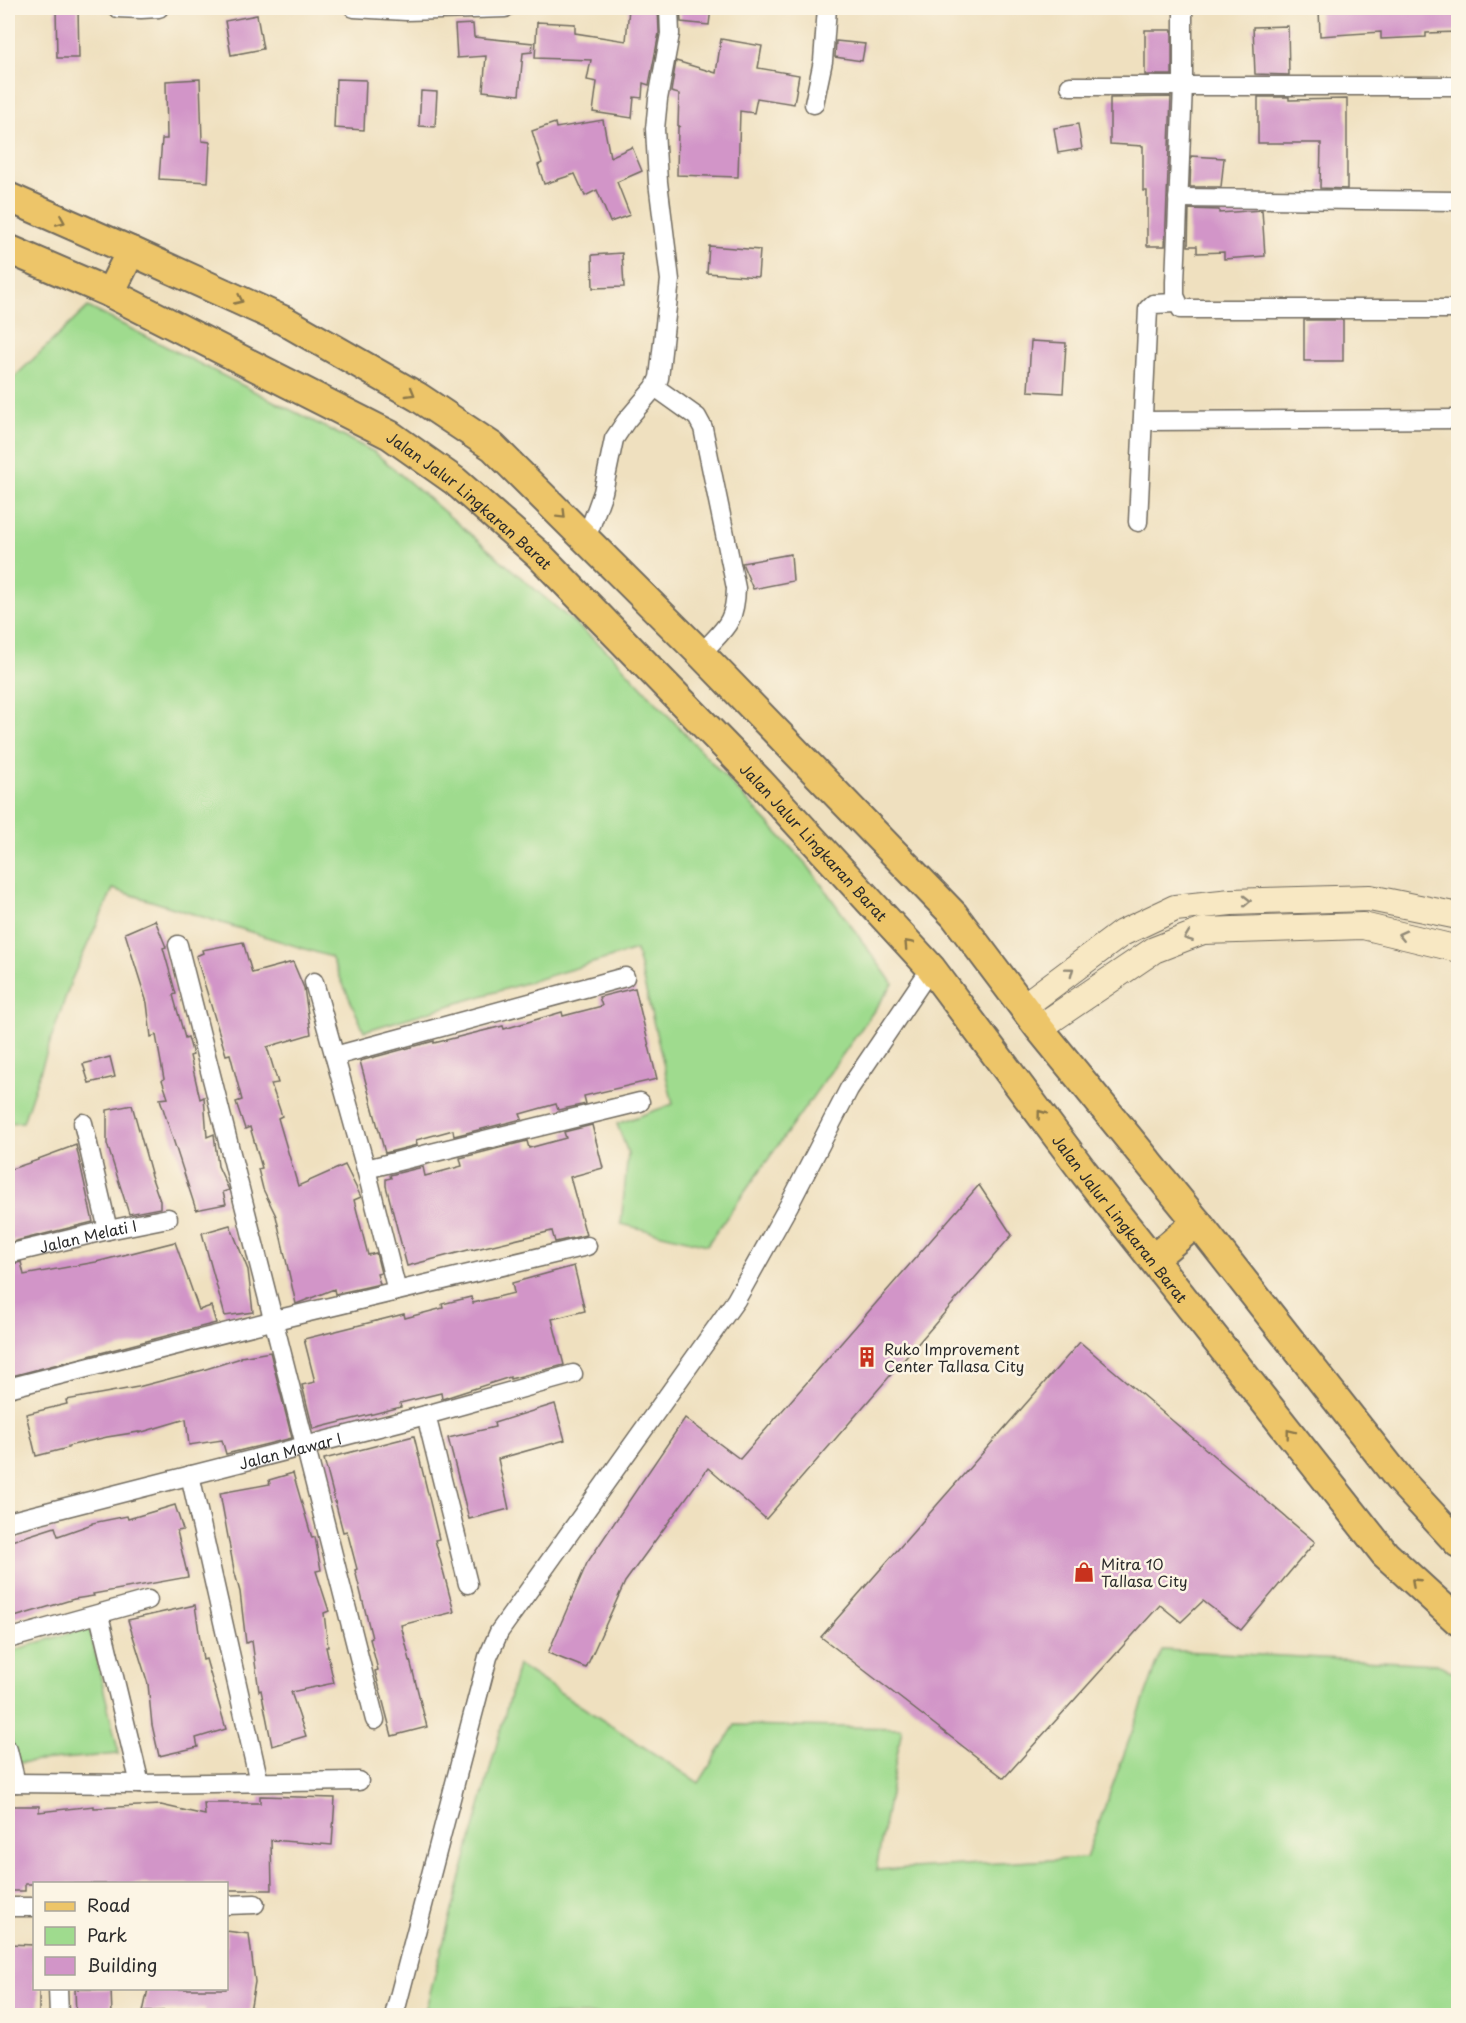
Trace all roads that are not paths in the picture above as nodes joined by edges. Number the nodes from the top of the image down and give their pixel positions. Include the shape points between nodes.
1 (117, 8) edge
2 (159, 8) edge
3 (354, 8) edge
4 (476, 8) edge
5 (505, 8) edge
6 (669, 8) edge
7 (827, 8) edge
8 (1183, 8) edge
9 (1182, 85) junction
10 (1070, 86) dead end
11 (1458, 86) edge
12 (814, 104) dead end
13 (8, 197) edge
14 (1178, 198) junction
15 (1458, 201) edge
16 (8, 249) edge
17 (131, 251) junction
18 (110, 292) junction
19 (1176, 303) junction
20 (1458, 309) edge
21 (655, 387) junction
22 (1458, 419) edge
23 (1143, 421) junction
24 (1138, 522) dead end
25 (586, 539) junction
26 (701, 654) junction
27 (1458, 916) edge
28 (178, 945) dead end
29 (1458, 949) edge
30 (931, 968) junction
31 (625, 977) dead end
32 (314, 982) dead end
33 (1032, 1017) junction
34 (335, 1056) junction
35 (640, 1102) dead end
36 (83, 1123) dead end
37 (366, 1169) junction
38 (168, 1218) dead end
39 (1197, 1222) junction
40 (108, 1230) junction
41 (587, 1246) dead end
42 (8, 1254) edge
43 (1153, 1258) junction
44 (397, 1291) junction
45 (275, 1320) junction
46 (573, 1374) dead end
47 (8, 1388) edge
48 (426, 1415) junction
49 (305, 1445) junction
50 (190, 1475) junction
51 (8, 1522) edge
52 (1458, 1543) edge
53 (468, 1584) dead end
54 (148, 1600) dead end
55 (99, 1615) junction
56 (1458, 1622) edge
57 (8, 1639) edge
58 (375, 1720) dead end
59 (8, 1749) edge
60 (358, 1781) dead end
61 (259, 1782) junction
62 (12, 1783) edge
63 (140, 1784) junction
64 (255, 1904) dead end
65 (228, 1905) edge
66 (8, 1907) edge
67 (33, 1907) edge
68 (58, 1990) edge
69 (58, 2016) edge
70 (393, 2016) edge

1 - 2 street
3 - 4 street
4 - 5 street
6 - 21 street via 670,34 655,129 670,280
7 - 12 street via 823,61
8 - 9 street
9 - 10 street
9 - 11 street
9 - 14 street
13 -> 17 main road
14 - 15 street
14 - 19 street
16 - 18 main road, Jalan Jalur Lingkaran Barat
17 - 18 main road
17 -> 25 main road via 285,321 418,397 493,447
30 -> 18 main road, Jalan Jalur Lingkaran Barat via 760,782 547,564 455,481 390,435
19 - 20 street via 1181,309
19 - 23 street via 1153,304 1148,309
21 - 25 street via 614,439 603,492
21 - 26 street via 697,417 703,428 736,588 730,621
22 - 23 street
23 - 24 street
25 - 26 main road
26 - 33 main road via 954,915
33 -> 27 main road via 1122,933 1175,908 1231,902 1370,898
28 - 45 street
29 -> 33 main road via 1363,926 1203,931 1154,950
43 -> 30 main road, Jalan Jalur Lingkaran Barat
30 - 70 street via 849,1089 736,1300 499,1632 488,1657
31 - 34 street
32 - 34 street
33 - 39 main road
34 - 37 street
35 - 37 street
36 - 40 street
37 - 44 street
38 - 40 street, Jalan Melati I
39 - 43 main road
39 - 52 main road via 1399,1479
40 - 42 street, Jalan Melati I
41 - 44 street
56 -> 43 main road, Jalan Jalur Lingkaran Barat via 1385,1554
44 - 45 street
45 - 47 street
45 - 49 street
46 - 48 street, Jalan Mawar I
48 - 49 street, Jalan Mawar I
48 - 53 street
49 - 50 street, Jalan Mawar I
49 - 58 street
50 - 51 street, Jalan Mawar I
50 - 61 street
54 - 55 street
55 - 57 street
55 - 63 street
59 - 62 street
60 - 61 street
61 - 63 street
62 - 63 street
64 - 65 street
66 - 67 street
68 - 69 street

